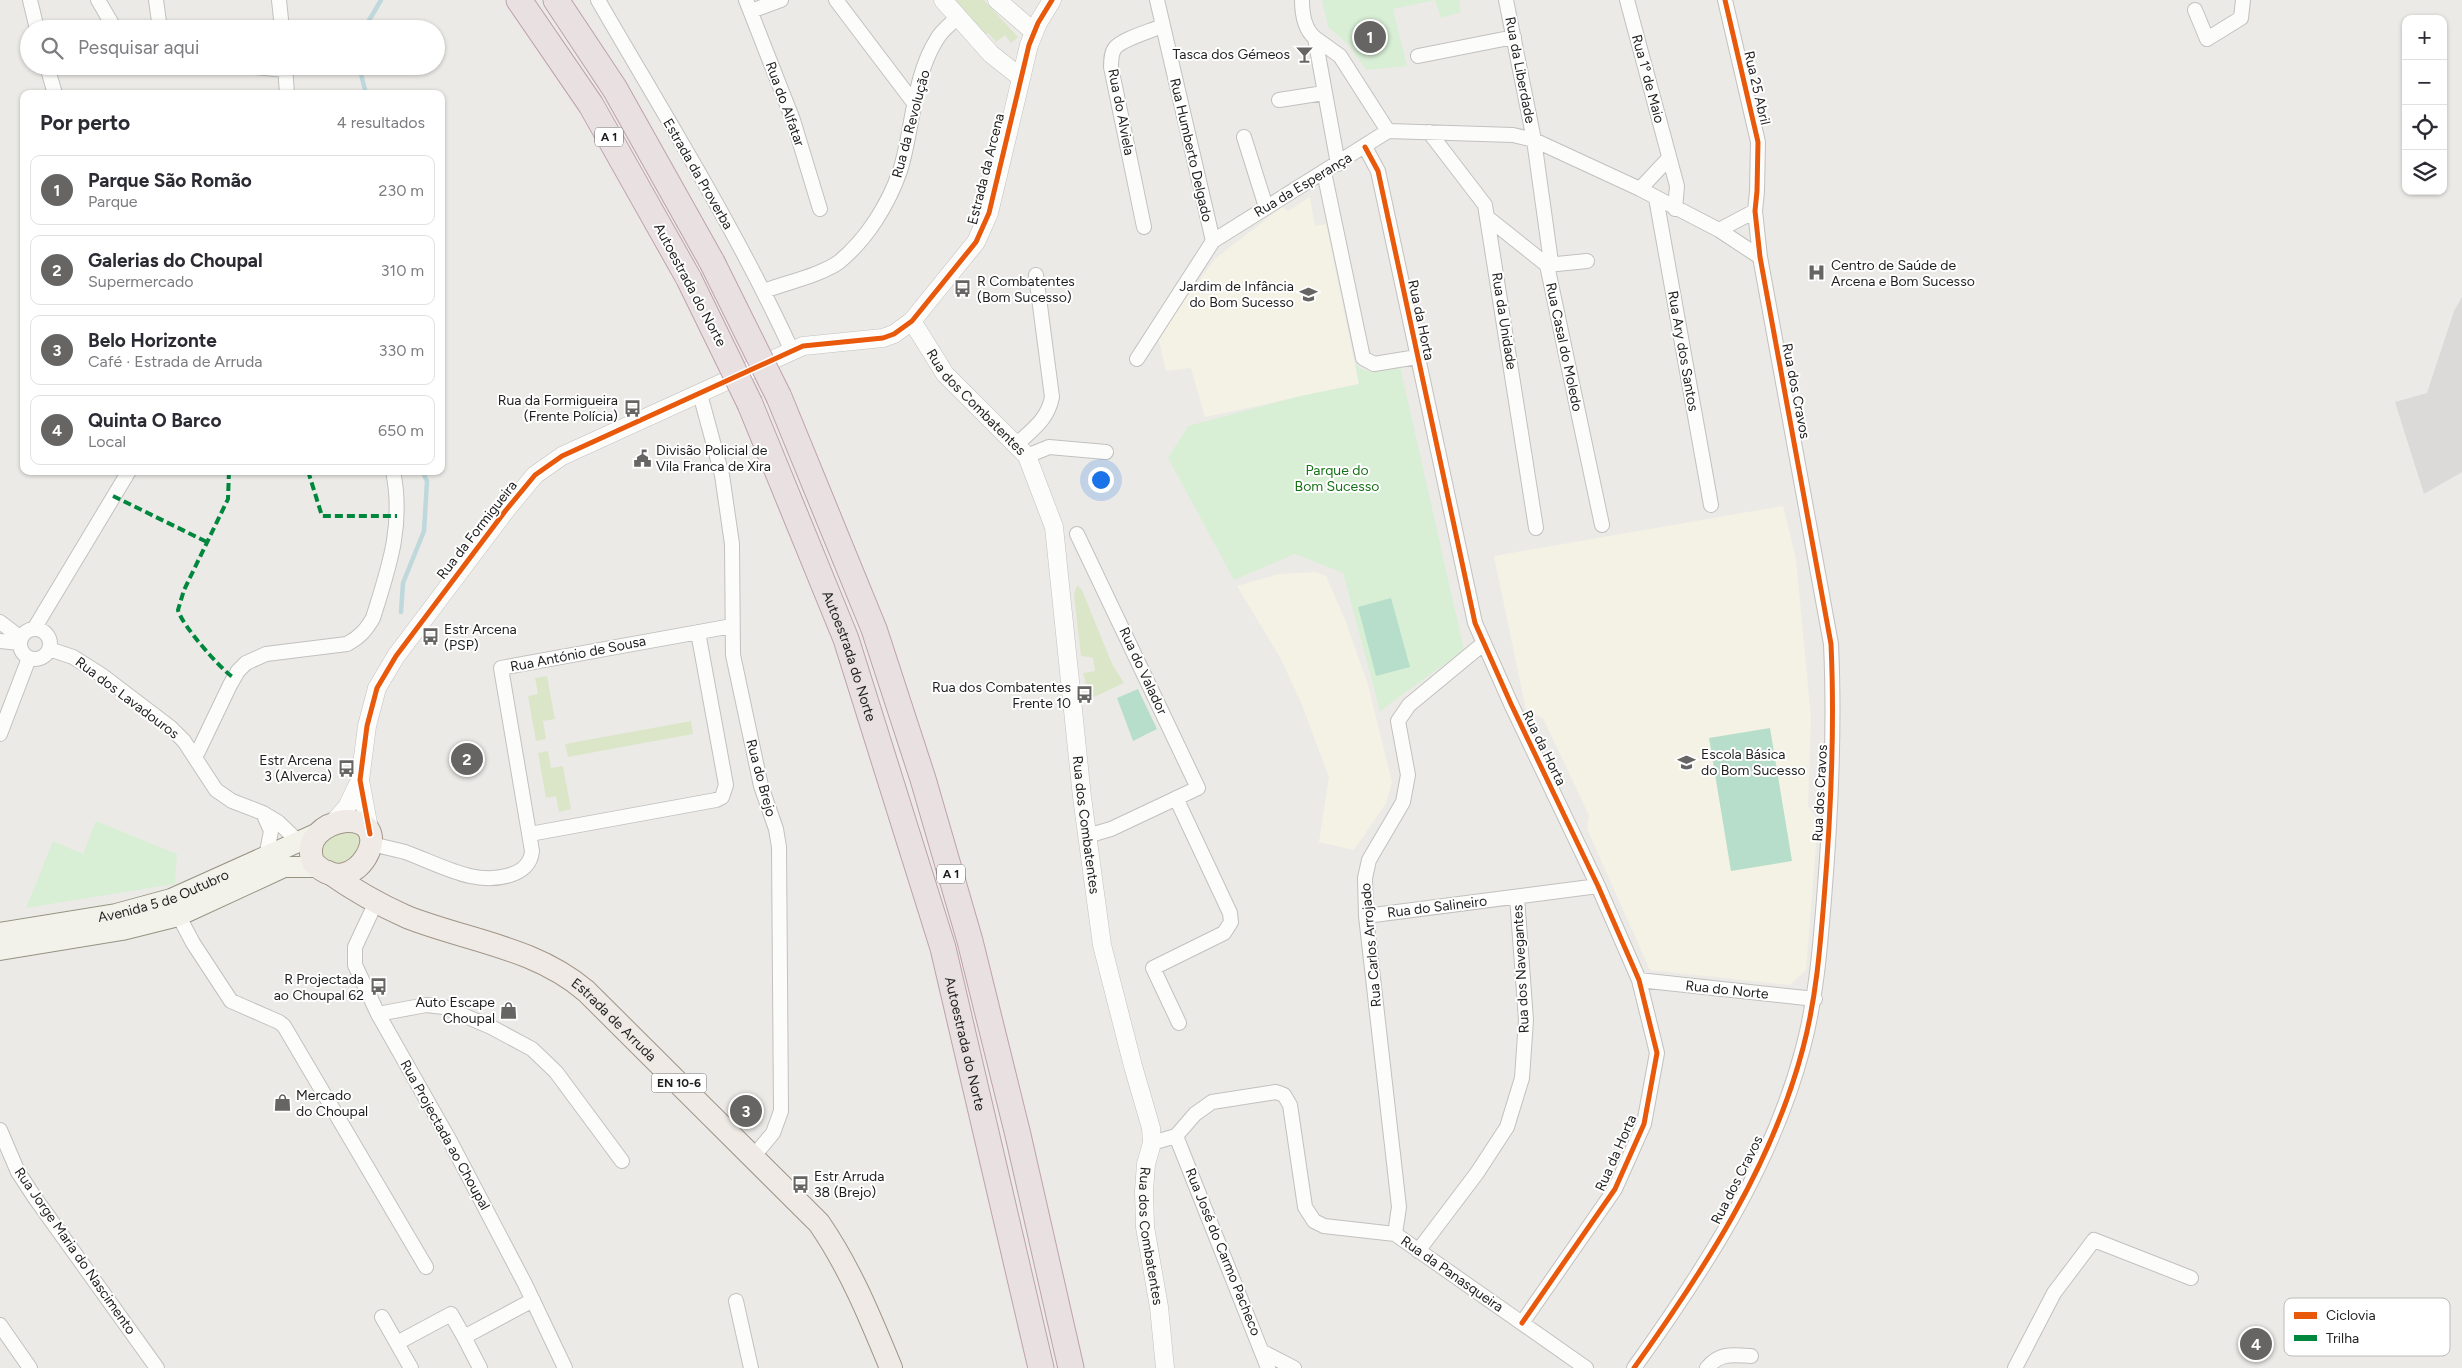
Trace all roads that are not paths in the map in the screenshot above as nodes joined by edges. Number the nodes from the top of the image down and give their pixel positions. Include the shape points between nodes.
1 (30, 0) edge
2 (98, 0) edge
3 (156, 0) edge
4 (279, 0) edge
5 (519, 0) edge
6 (556, 0) edge
7 (598, 0) edge
8 (781, 0) edge
9 (836, 0) edge
10 (943, 0) edge
11 (997, 0) edge
12 (1052, 0) edge
13 (1157, 0) edge
14 (1302, 0) edge
15 (1506, 0) edge
16 (1627, 0) edge
17 (1725, 0) edge
18 (2243, 0) edge
19 (748, 6) edge
20 (2195, 10) dead end
21 (958, 17) junction
22 (35, 20) edge
23 (109, 20) edge
24 (159, 20) edge
25 (281, 20) edge
26 (1162, 26) junction
27 (1034, 32) junction
28 (1514, 37) junction
29 (1315, 38) junction
30 (1418, 56) dead end
31 (49, 75) edge
32 (286, 75) edge
33 (1020, 77) junction
34 (53, 90) edge
35 (287, 90) edge
36 (1324, 93) junction
37 (1280, 100) dead end
38 (914, 103) junction
39 (1388, 132) junction
40 (1430, 132) junction
41 (1244, 137) dead end
42 (1534, 140) junction
43 (1366, 147) junction
44 (1669, 158) junction
45 (1338, 164) junction
46 (1324, 172) junction
47 (1640, 189) junction
48 (1656, 198) junction
49 (1266, 207) junction
50 (820, 209) dead end
51 (1676, 209) junction
52 (1755, 211) junction
53 (1488, 218) junction
54 (1144, 227) dead end
55 (1720, 230) junction
56 (1213, 241) junction
57 (1760, 257) junction
58 (1587, 261) dead end
59 (1547, 265) junction
60 (1036, 275) dead end
61 (764, 291) junction
62 (912, 321) junction
63 (792, 351) junction
64 (1417, 356) junction
65 (1137, 359) dead end
66 (700, 394) junction
67 (1022, 450) junction
68 (1106, 452) dead end
69 (127, 475) edge
70 (394, 475) edge
71 (1711, 505) dead end
72 (1602, 526) dead end
73 (1536, 528) dead end
74 (1077, 534) dead end
75 (0, 622) edge
76 (732, 626) junction
77 (34, 629) junction
78 (698, 632) junction
79 (0, 640) edge
80 (20, 640) junction
81 (1484, 643) junction
82 (49, 649) junction
83 (29, 658) junction
84 (0, 734) edge
85 (194, 758) junction
86 (360, 780) junction
87 (1176, 798) junction
88 (263, 813) junction
89 (530, 834) junction
90 (1087, 836) junction
91 (370, 845) junction
92 (317, 848) junction
93 (266, 857) junction
94 (1598, 886) junction
95 (1517, 897) junction
96 (377, 900) junction
97 (175, 907) junction
98 (1366, 916) junction
99 (0, 933) edge
100 (0, 950) edge
101 (1639, 980) junction
102 (1815, 999) junction
103 (378, 1014) junction
104 (1179, 1023) dead end
105 (0, 1130) edge
106 (1176, 1136) junction
107 (1152, 1143) junction
108 (753, 1157) junction
109 (622, 1161) dead end
110 (1395, 1234) junction
111 (1418, 1251) junction
112 (426, 1267) dead end
113 (2191, 1278) dead end
114 (533, 1300) junction
115 (736, 1301) dead end
116 (382, 1317) dead end
117 (1522, 1323) junction
118 (0, 1325) edge
119 (464, 1337) junction
120 (397, 1343) junction
121 (1263, 1352) junction
122 (1751, 1356) dead end
123 (30, 1368) edge
124 (157, 1368) edge
125 (411, 1368) edge
126 (480, 1368) edge
127 (565, 1368) edge
128 (751, 1368) edge
129 (891, 1368) edge
130 (1042, 1368) edge
131 (1071, 1368) edge
132 (1165, 1368) edge
133 (1268, 1368) edge
134 (1294, 1368) edge
135 (1586, 1368) edge
136 (1634, 1368) edge
137 (1708, 1368) edge
138 (2015, 1368) edge

1 - 22 street
2 - 23 street
3 - 24 street
4 - 25 street
5 - 130 highway, Autoestrada do Norte / A 1, bridge via 591,105 689,279 750,404 846,639 943,948
6 - 131 highway, Autoestrada do Norte / A 1, bridge via 615,89 712,262 779,397 874,629 923,779 970,941
7 - 61 street, Estrada da Proverba
8 - 19 street
9 - 38 street
10 - 21 street
11 - 27 street
12 - 27 street, Estrada da Arcena
13 - 26 street, Rua Humberto Delgado
14 - 29 street via 1305,23
15 - 28 street, Rua da Liberdade
16 - 44 street, Rua 1º de Maio
17 - 52 street, Rua 25 Abril via 1758,142
18 - 20 street via 2241,18 2207,39
19 - 50 street, Rua do Alfatar via 793,120
21 - 33 street via 991,54
21 - 38 street, Rua da Revolução via 936,40
26 - 54 street, Rua do Alviela via 1122,42 1115,48 1111,62
26 - 56 street, Rua Humberto Delgado
27 - 33 street, Estrada da Arcena
28 - 30 street
28 - 42 street, Rua da Liberdade
29 - 36 street
29 - 39 street via 1340,56
31 - 34 street
32 - 35 street
33 - 62 street, Estrada da Arcena via 982,232
36 - 37 street
36 - 45 street
38 - 61 street, Rua da Revolução via 900,169 876,221 838,262
39 - 40 street
39 - 43 street, Rua da Esperança
40 - 42 street via 1513,135
40 - 53 street, Rua da Unidade via 1481,197
41 - 49 street
42 - 47 street
42 - 59 street, Rua Casal do Moledo via 1551,262
43 - 45 street, Rua da Esperança
43 - 64 street, Rua da Horta via 1378,171
44 - 47 street
44 - 51 street, Rua 1º de Maio via 1677,186
45 - 46 street, Rua da Esperança
46 - 49 street, Rua da Esperança
46 - 64 street via 1363,358 1374,364
47 - 48 street
48 - 51 street
48 - 71 street, Rua Ary dos Santos
49 - 56 street, Rua da Esperança
51 - 55 street
52 - 55 street
52 - 57 street, Rua dos Cravos
53 - 59 street
53 - 73 street, Rua da Unidade
55 - 57 street
56 - 65 street, Rua da Esperança
57 - 102 street, Rua dos Cravos via 1831,644 1833,772
58 - 59 street
59 - 72 street, Rua Casal do Moledo
60 - 67 street via 1052,397 1047,414
61 - 63 street, Estrada da Proverba
62 - 63 street, Estrada da Arcena via 883,338 813,344
62 - 67 street, Rua dos Combatentes via 945,374
63 - 66 street, Rua da Formigueira
64 - 81 street, Rua da Horta via 1475,623
66 - 76 street, Rua do Brejo via 722,476 732,544
66 - 86 street, Rua da Formigueira via 562,456 535,475 443,593 377,688
67 - 68 street via 1049,447
67 - 90 street, Rua dos Combatentes via 1054,527
69 - 77 street
70 - 85 street via 396,538 368,627 356,640 347,644 266,654 246,663 230,685
74 - 87 street, Rua do Valador via 1198,788
75 - 80 street
76 - 78 street, Rua António de Sousa
76 - 108 street, Rua do Brejo via 733,655 761,786 776,829 780,864 780,1111 773,1133
77 - 80 street via 26,631
77 - 82 street via 47,635
78 - 89 street via 726,785 722,797
78 - 89 street, Rua António de Sousa via 501,668
79 - 80 street
80 - 83 street via 22,652
81 - 94 street, Rua da Horta
81 - 98 street, Rua Carlos Arrojado via 1409,705 1398,721 1408,775 1403,802 1368,860
82 - 83 street via 39,659
82 - 85 street, Rua dos Lavadouros via 74,657 103,676 170,727
83 - 84 street
85 - 88 street, Rua dos Lavadouros via 211,785 223,796
86 - 91 street, Rua da Formigueira
86 - 92 street, Rua da Formigueira via 347,807
87 - 90 street, Rua do Valador via 1110,829
87 - 104 street via 1230,913 1231,922 1224,933 1153,968
88 - 92 street, Rua dos Lavadouros
88 - 93 street via 271,831
89 - 91 street via 532,856 526,867 516,874 497,877 470,876 404,852
90 - 107 street, Rua dos Combatentes via 1102,945 1151,1128
91 - 92 main road via 366,828 355,822
91 - 92 main road via 361,865 336,874
91 - 96 main road via 370,886
92 - 93 main road, Avenida 5 de Outubro
92 - 96 main road, Estrada de Arruda / EN 10-6 via 348,886
92 - 97 main road, Avenida 5 de Outubro via 284,866
93 - 97 main road, Avenida 5 de Outubro
94 - 95 street, Rua do Salineiro
94 - 101 street, Rua da Horta
95 - 98 street, Rua do Salineiro
95 - 111 street, Rua dos Navegantes via 1526,1020 1522,1078 1507,1127
96 - 103 street, Rua Projectada ao Choupal via 354,954 355,965
96 - 108 main road, Estrada de Arruda / EN 10-6 via 408,917 522,953 575,982
97 - 99 main road, Avenida 5 de Outubro
97 - 100 main road, Avenida 5 de Outubro via 122,930
97 - 112 street via 231,1001 284,1026
98 - 110 street, Rua Carlos Arrojado via 1399,1206
101 - 102 street, Rua do Norte
101 - 117 street, Rua da Horta via 1657,1053 1644,1124 1615,1189
102 - 136 street, Rua dos Cravos via 1803,1050 1786,1100 1744,1196 1679,1306
103 - 109 street via 426,1005 444,1006 532,1049 556,1072
103 - 114 street, Rua Projectada ao Choupal via 450,1141
105 - 124 street, Rua Jorge Maria do Nascimento via 18,1172 35,1198
106 - 107 street
106 - 110 street, Rua da Panasqueira via 1195,1114 1212,1102 1276,1092 1284,1095 1290,1105 1305,1207 1310,1216 1329,1228
106 - 121 street, Rua José do Carmo Pacheco
107 - 132 street, Rua dos Combatentes via 1146,1164 1145,1227 1159,1307
108 - 129 main road, Estrada de Arruda / EN 10-6 via 819,1223 840,1254
110 - 111 street, Rua da Panasqueira
111 - 117 street, Rua da Panasqueira
113 - 138 street via 2094,1240 2054,1293
114 - 119 street
114 - 127 street, Rua Projectada ao Choupal
115 - 128 street
116 - 120 street
117 - 135 street, Rua da Panasqueira
118 - 123 street
119 - 120 street via 451,1314
119 - 126 street
120 - 125 street
121 - 133 street, Rua José do Carmo Pacheco
121 - 134 street
122 - 137 street via 1718,1357

